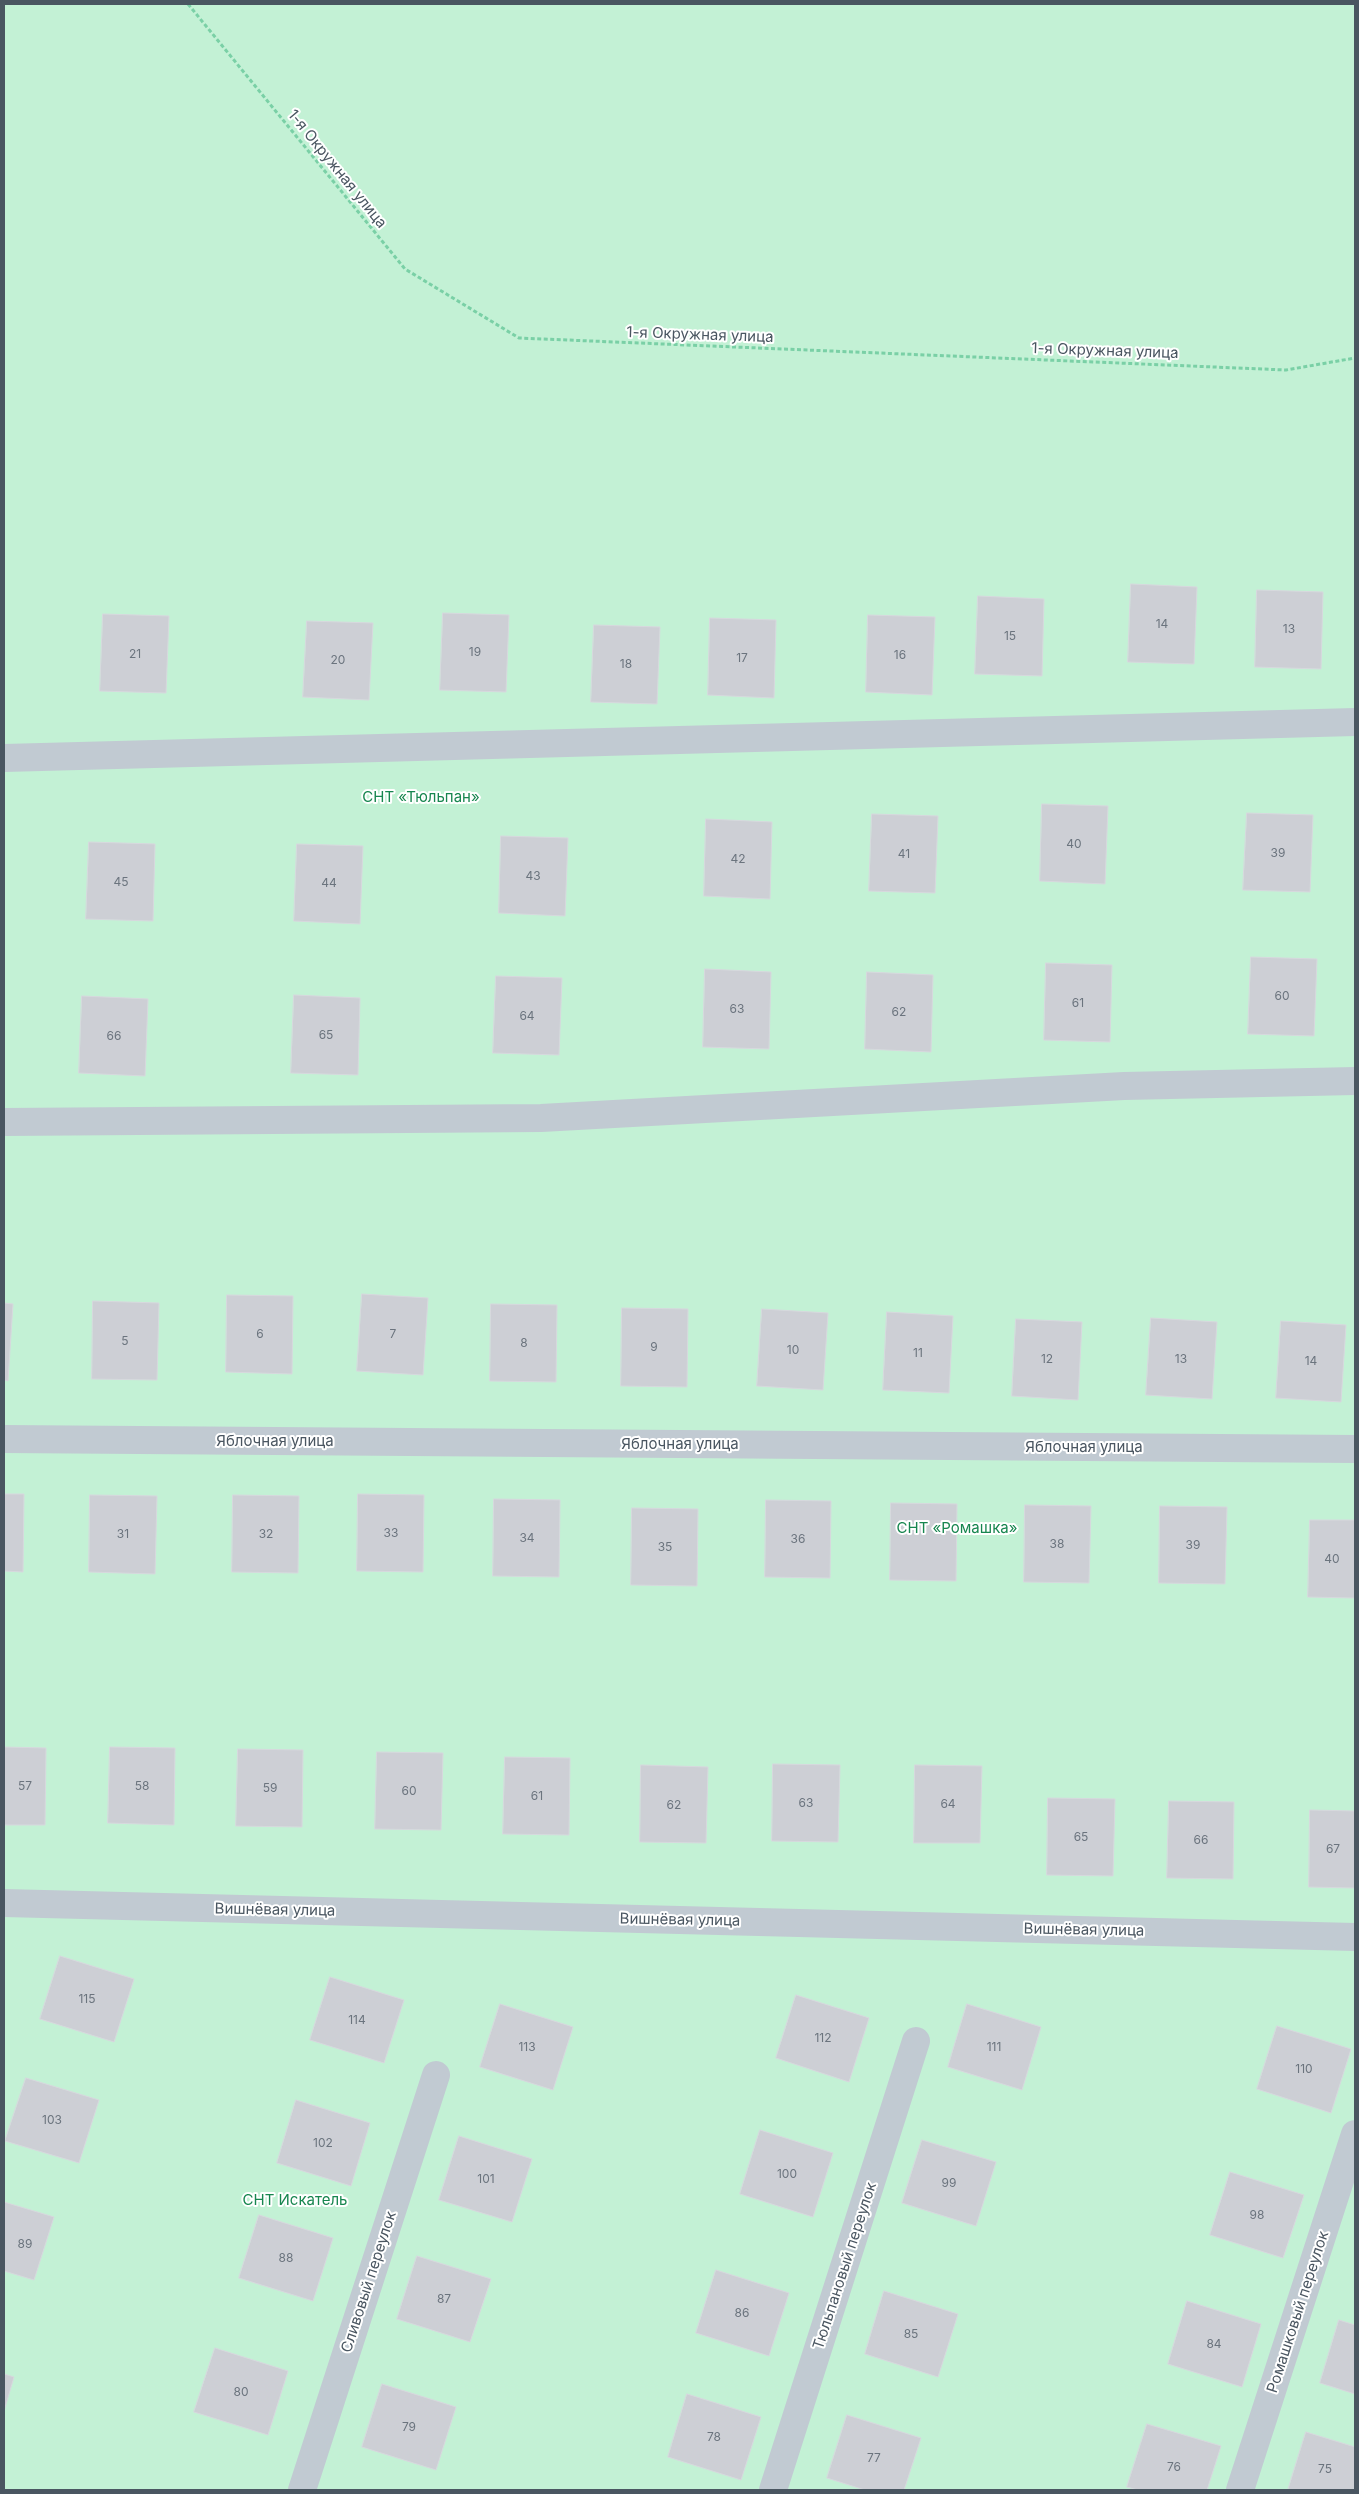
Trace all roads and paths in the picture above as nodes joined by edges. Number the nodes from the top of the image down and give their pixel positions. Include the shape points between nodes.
1 (188, 4) edge
2 (1355, 358) edge
3 (1355, 722) edge
4 (4, 758) edge
5 (1355, 1081) edge
6 (4, 1122) edge
7 (4, 1439) edge
8 (1355, 1449) edge
9 (4, 1903) edge
10 (1355, 1937) edge
11 (916, 2042) dead end
12 (436, 2075) dead end
13 (1355, 2134) edge
14 (302, 2490) edge
15 (773, 2490) edge
16 (1240, 2490) edge

1 - 2 path, 1-я Окружная улица via 405,269 519,338 1286,370
3 - 4 street
5 - 6 street via 1124,1086 541,1118
7 - 8 street, Яблочная улица
9 - 10 street, Вишнёвая улица
11 - 15 street, Тюльпановый переулок
12 - 14 street, Сливовый переулок
13 - 16 street, Ромашковый переулок

